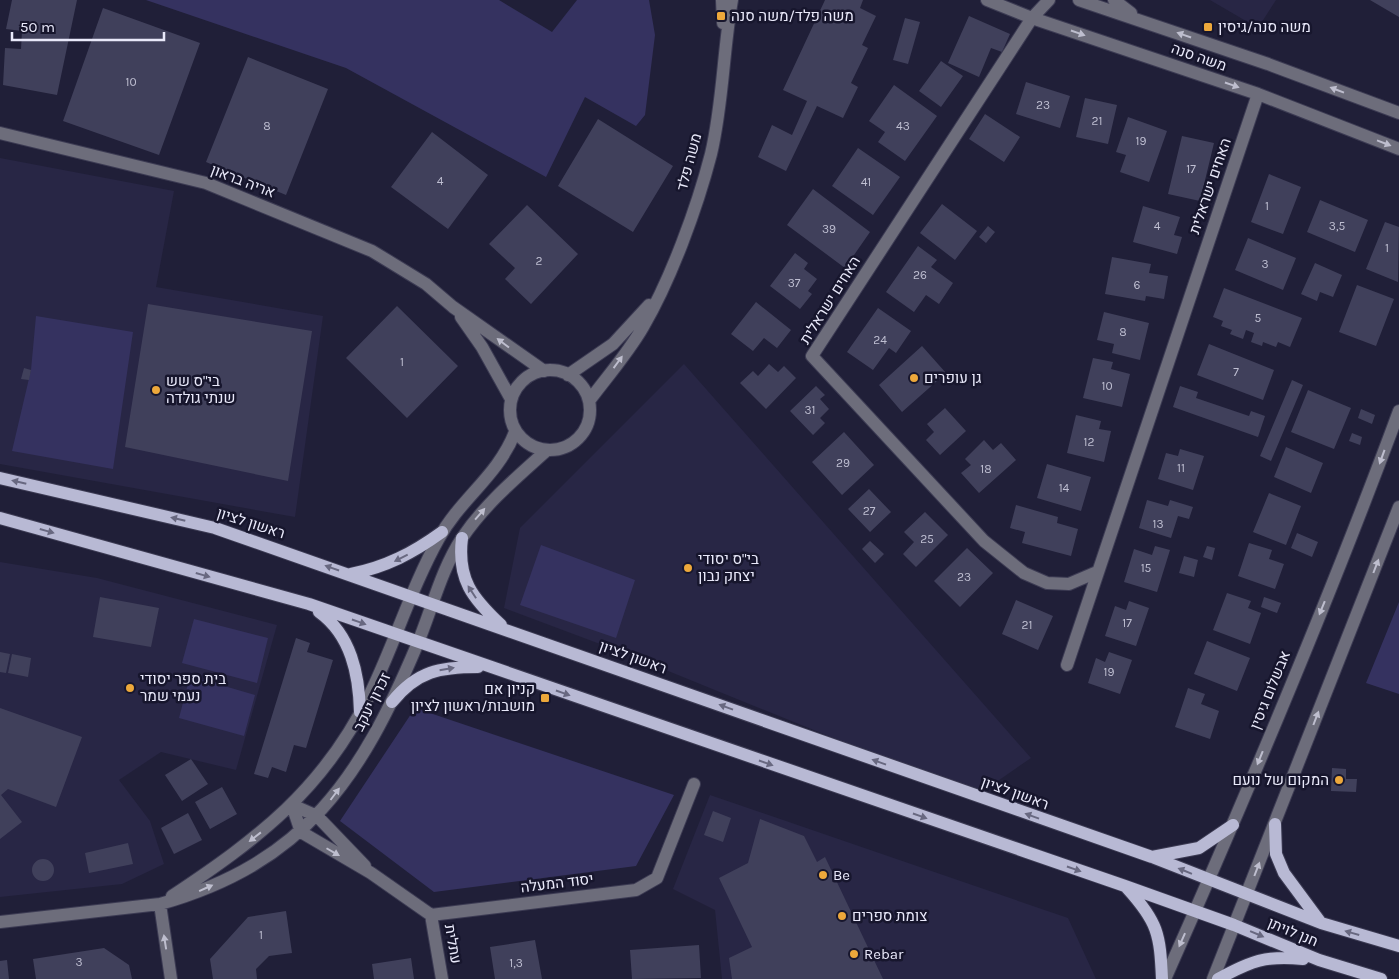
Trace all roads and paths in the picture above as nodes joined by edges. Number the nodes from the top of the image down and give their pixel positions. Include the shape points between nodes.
1 (722, 0) edge
2 (732, 0) edge
3 (987, 0) edge
4 (1036, 0) edge
5 (1049, 0) edge
6 (1079, 0) edge
7 (1114, 0) edge
8 (1032, 18) junction
9 (1146, 22) junction
10 (724, 43) junction
11 (1258, 94) junction
12 (1399, 113) edge
13 (0, 133) edge
14 (1399, 149) edge
15 (664, 285) junction
16 (453, 307) junction
17 (544, 370) junction
18 (568, 375) junction
19 (511, 400) junction
20 (589, 401) junction
21 (1399, 411) edge
22 (515, 432) junction
23 (546, 451) junction
24 (0, 478) edge
25 (1399, 507) edge
26 (0, 518) edge
27 (442, 532) junction
28 (462, 538) junction
29 (1097, 572) junction
30 (351, 574) junction
31 (412, 596) junction
32 (432, 603) junction
33 (309, 604) junction
34 (504, 628) junction
35 (396, 635) junction
36 (418, 643) junction
37 (1067, 665) dead end
38 (488, 667) junction
39 (392, 702) junction
40 (360, 712) junction
41 (694, 784) dead end
42 (292, 805) junction
43 (317, 816) junction
44 (1275, 824) junction
45 (1233, 825) junction
46 (301, 832) junction
47 (1152, 857) junction
48 (371, 873) junction
49 (1209, 880) junction
50 (1125, 886) junction
51 (1247, 896) junction
52 (160, 904) junction
53 (1194, 913) junction
54 (432, 915) junction
55 (0, 922) edge
56 (1321, 923) junction
57 (1234, 925) junction
58 (1399, 946) edge
59 (1319, 960) junction
60 (171, 979) edge
61 (442, 979) edge
62 (1163, 979) edge
63 (1213, 979) edge
64 (1218, 979) edge
65 (1381, 979) edge

1 - 10 street, משה פלד
2 - 10 street, משה פלד
3 - 8 street, משה סנה
4 - 8 street
5 - 8 street
6 - 9 street, משה סנה
7 - 9 street
8 -> 11 street, משה סנה
8 - 29 street, האחים ישראלית via 812,356 984,541 1024,573 1047,583 1069,584
12 -> 9 street, משה סנה
10 - 15 street, משה פלד via 721,93 711,154 690,220
11 -> 14 street, משה סנה
11 - 29 street, האחים ישראלית
13 - 16 street, אריה בראון via 206,183 372,251 426,284
15 - 18 street, משה פלד via 613,344
20 -> 15 street, משה פלד via 643,328
17 -> 16 street, אריה בראון
16 - 19 street, אריה בראון via 482,347
17 - 18 street
17 - 19 street via 523,380
18 - 20 street via 584,389
19 - 22 street via 510,419
20 - 23 street via 587,426 580,437 559,450
21 -> 45 street, אבשלום גיסין via 1363,509
22 - 23 street via 534,448
22 - 27 street, זכרון יעקב via 498,466 465,500
28 -> 23 street, זכרון יעקב via 505,488
30 -> 24 main road, ראשון לציון via 215,528
44 -> 25 street
26 -> 33 main road
27 -> 30 main road via 398,560
27 - 31 street, זכרון יעקב
28 - 32 street, זכרון יעקב
34 -> 28 main road via 483,608 466,583 462,571
29 - 37 street, האחים ישראלית
30 - 31 main road, ראשון לציון
31 - 32 main road, ראשון לציון
31 - 35 street, זכרון יעקב
32 - 34 main road, ראשון לציון
32 - 36 street, זכרון יעקב
33 -> 35 main road
33 - 40 main road via 342,634 356,672
47 -> 34 main road, ראשון לציון
35 - 36 main road
35 - 40 street, זכרון יעקב
36 - 38 main road
36 - 39 street, זכרון יעקב
39 -> 38 main road via 403,688 429,673 456,667
38 -> 50 main road
43 -> 39 street, זכרון יעקב via 359,760
40 - 42 street, זכרון יעקב via 332,758
41 - 54 street, יסוד המעלה via 657,878 636,890
42 - 43 street
42 - 46 street
42 -> 52 street, זכרון יעקב via 229,857
43 - 46 street, זכרון יעקב
43 - 48 street
51 -> 44 street
44 - 56 main road via 1276,854 1284,873
45 - 47 main road via 1199,848
45 - 49 street, אבשלום גיסין
46 -> 48 street
52 -> 46 street, זכרון יעקב via 232,876 265,858
49 -> 47 main road, ראשון לציון
48 - 54 street
49 - 51 main road, ראשון לציון
49 - 53 street, אבשלום גיסין
50 - 53 main road
50 - 62 main road via 1148,911 1159,934
51 - 56 main road, חנן לויתן
51 - 57 street
52 - 55 street, זכרון יעקב
60 -> 52 street
53 - 57 main road, חנן לויתן
53 -> 62 street, אבשלום גיסין
54 - 61 street, עתלית
58 -> 56 main road, חנן לויתן
57 -> 59 main road, חנן לויתן
57 - 63 street
59 - 64 main road via 1278,956 1251,962
59 - 65 main road, חנן לויתן

